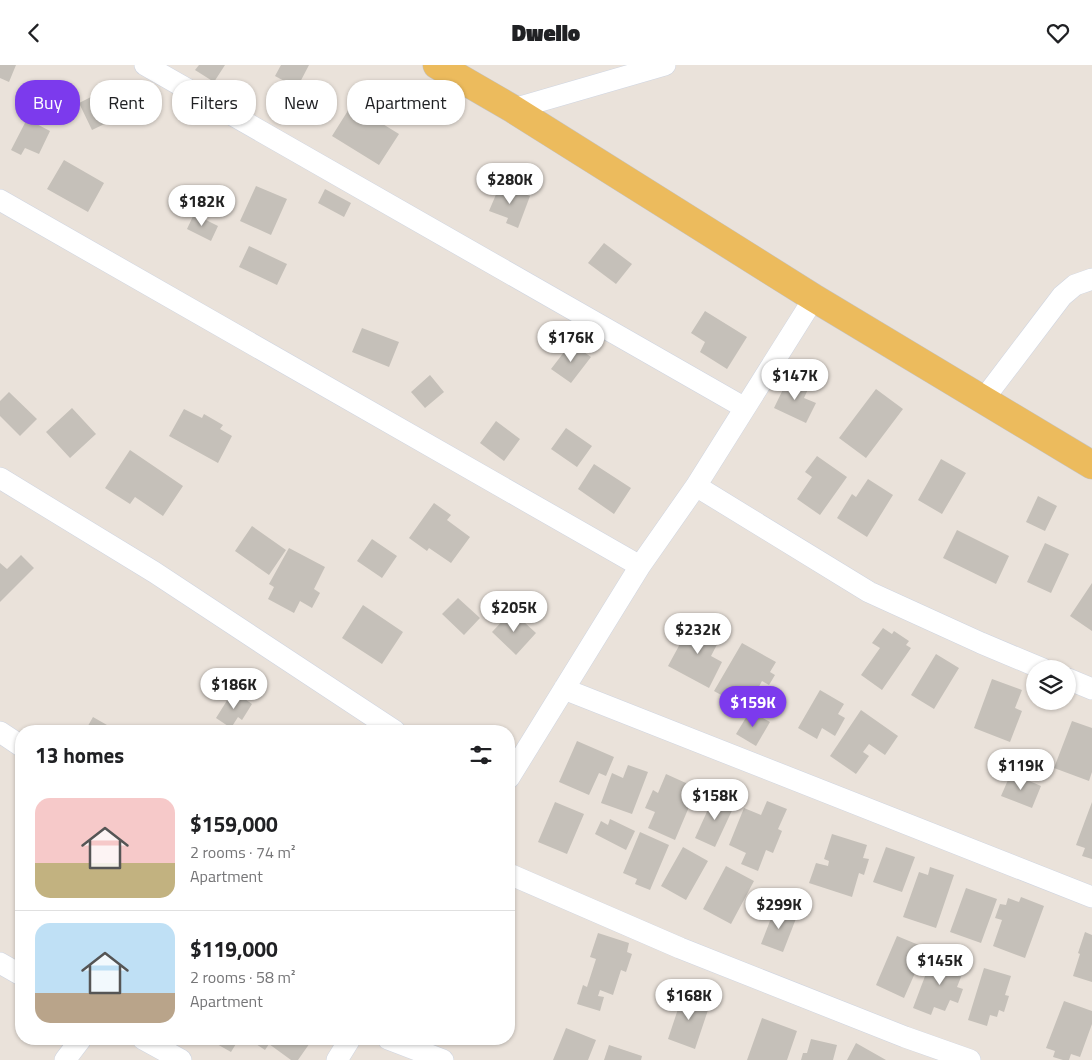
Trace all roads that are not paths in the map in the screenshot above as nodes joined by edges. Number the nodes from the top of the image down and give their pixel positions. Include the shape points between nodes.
1 (145, 65) edge
2 (438, 65) edge
3 (665, 65) edge
4 (513, 109) junction
5 (0, 200) edge
6 (1092, 279) edge
7 (814, 298) junction
8 (983, 400) junction
9 (745, 408) junction
10 (1092, 465) edge
11 (0, 478) edge
12 (696, 486) junction
13 (640, 566) junction
14 (1026, 662) edge
15 (1076, 682) edge
16 (564, 689) junction
17 (1092, 689) edge
18 (386, 725) edge
19 (0, 732) edge
20 (15, 742) edge
21 (515, 768) edge
22 (515, 877) edge
23 (1092, 897) edge
24 (0, 963) edge
25 (15, 972) edge
26 (76, 1045) edge
27 (154, 1045) edge
28 (346, 1045) edge
29 (404, 1045) edge
30 (65, 1060) edge
31 (181, 1060) edge
32 (337, 1060) edge
33 (443, 1060) edge
34 (970, 1060) edge

1 - 9 street
2 - 4 main road
3 - 4 street
4 - 7 main road
5 - 13 street
6 - 8 street via 1075,285 1062,296
7 - 8 main road
7 - 9 street
8 - 10 main road
9 - 12 street
11 - 18 street via 154,572
12 - 13 street
12 - 14 street via 869,593
13 - 16 street
15 - 17 street
16 - 21 street
16 - 23 street
19 - 20 street
22 - 34 street via 680,947
24 - 25 street
26 - 30 street
27 - 31 street
28 - 32 street
29 - 33 street

